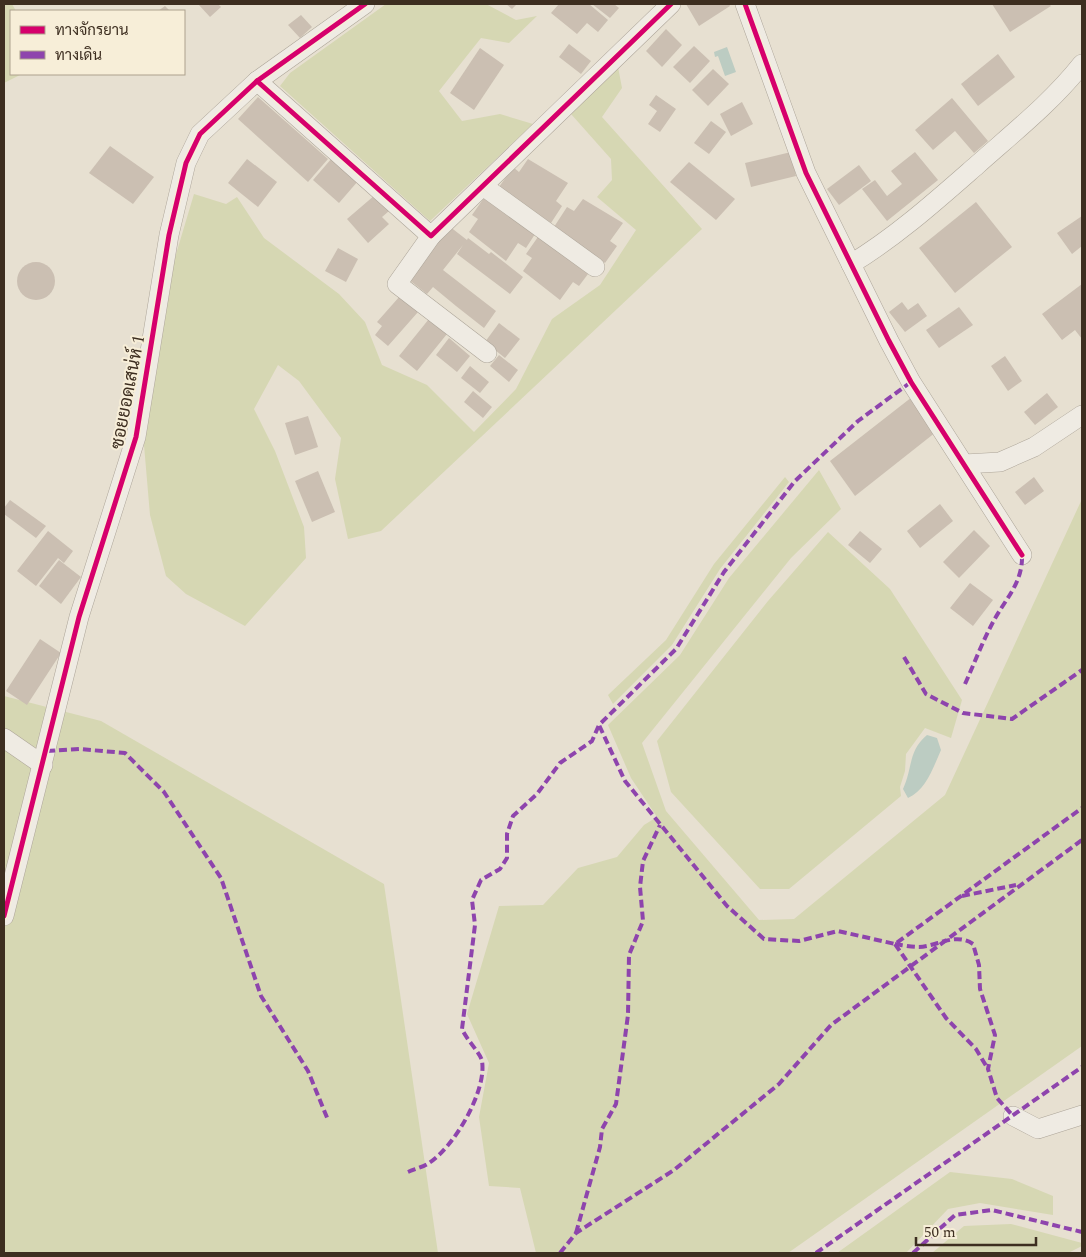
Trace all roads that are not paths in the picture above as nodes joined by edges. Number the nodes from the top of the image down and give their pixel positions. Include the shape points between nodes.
1 (365, 4) edge
2 (671, 4) edge
3 (744, 4) edge
4 (1082, 64) edge
5 (257, 81) junction
6 (483, 186) junction
7 (432, 236) junction
8 (851, 264) junction
9 (595, 267) dead end
10 (487, 353) dead end
11 (1082, 415) edge
12 (964, 464) junction
13 (1022, 555) dead end
14 (4, 738) edge
15 (43, 765) junction
16 (4, 916) edge
17 (1082, 1115) edge
18 (1013, 1116) dead end

1 - 5 street, ซอยยอดเสน่ห์ 1
2 - 6 street
3 - 8 street via 806,174
4 - 8 street via 1062,90 1034,116 882,245
5 - 7 street
5 - 15 street, ซอยยอดเสน่ห์ 1 via 200,134 186,163 169,235 136,437 79,617
6 - 7 street
6 - 9 street
7 - 10 street via 397,284
8 - 12 street via 911,382
11 - 12 street via 1034,447 1000,462
12 - 13 street
14 - 15 street
15 - 16 street, ซอยยอดเสน่ห์ 1
17 - 18 street via 1038,1129

